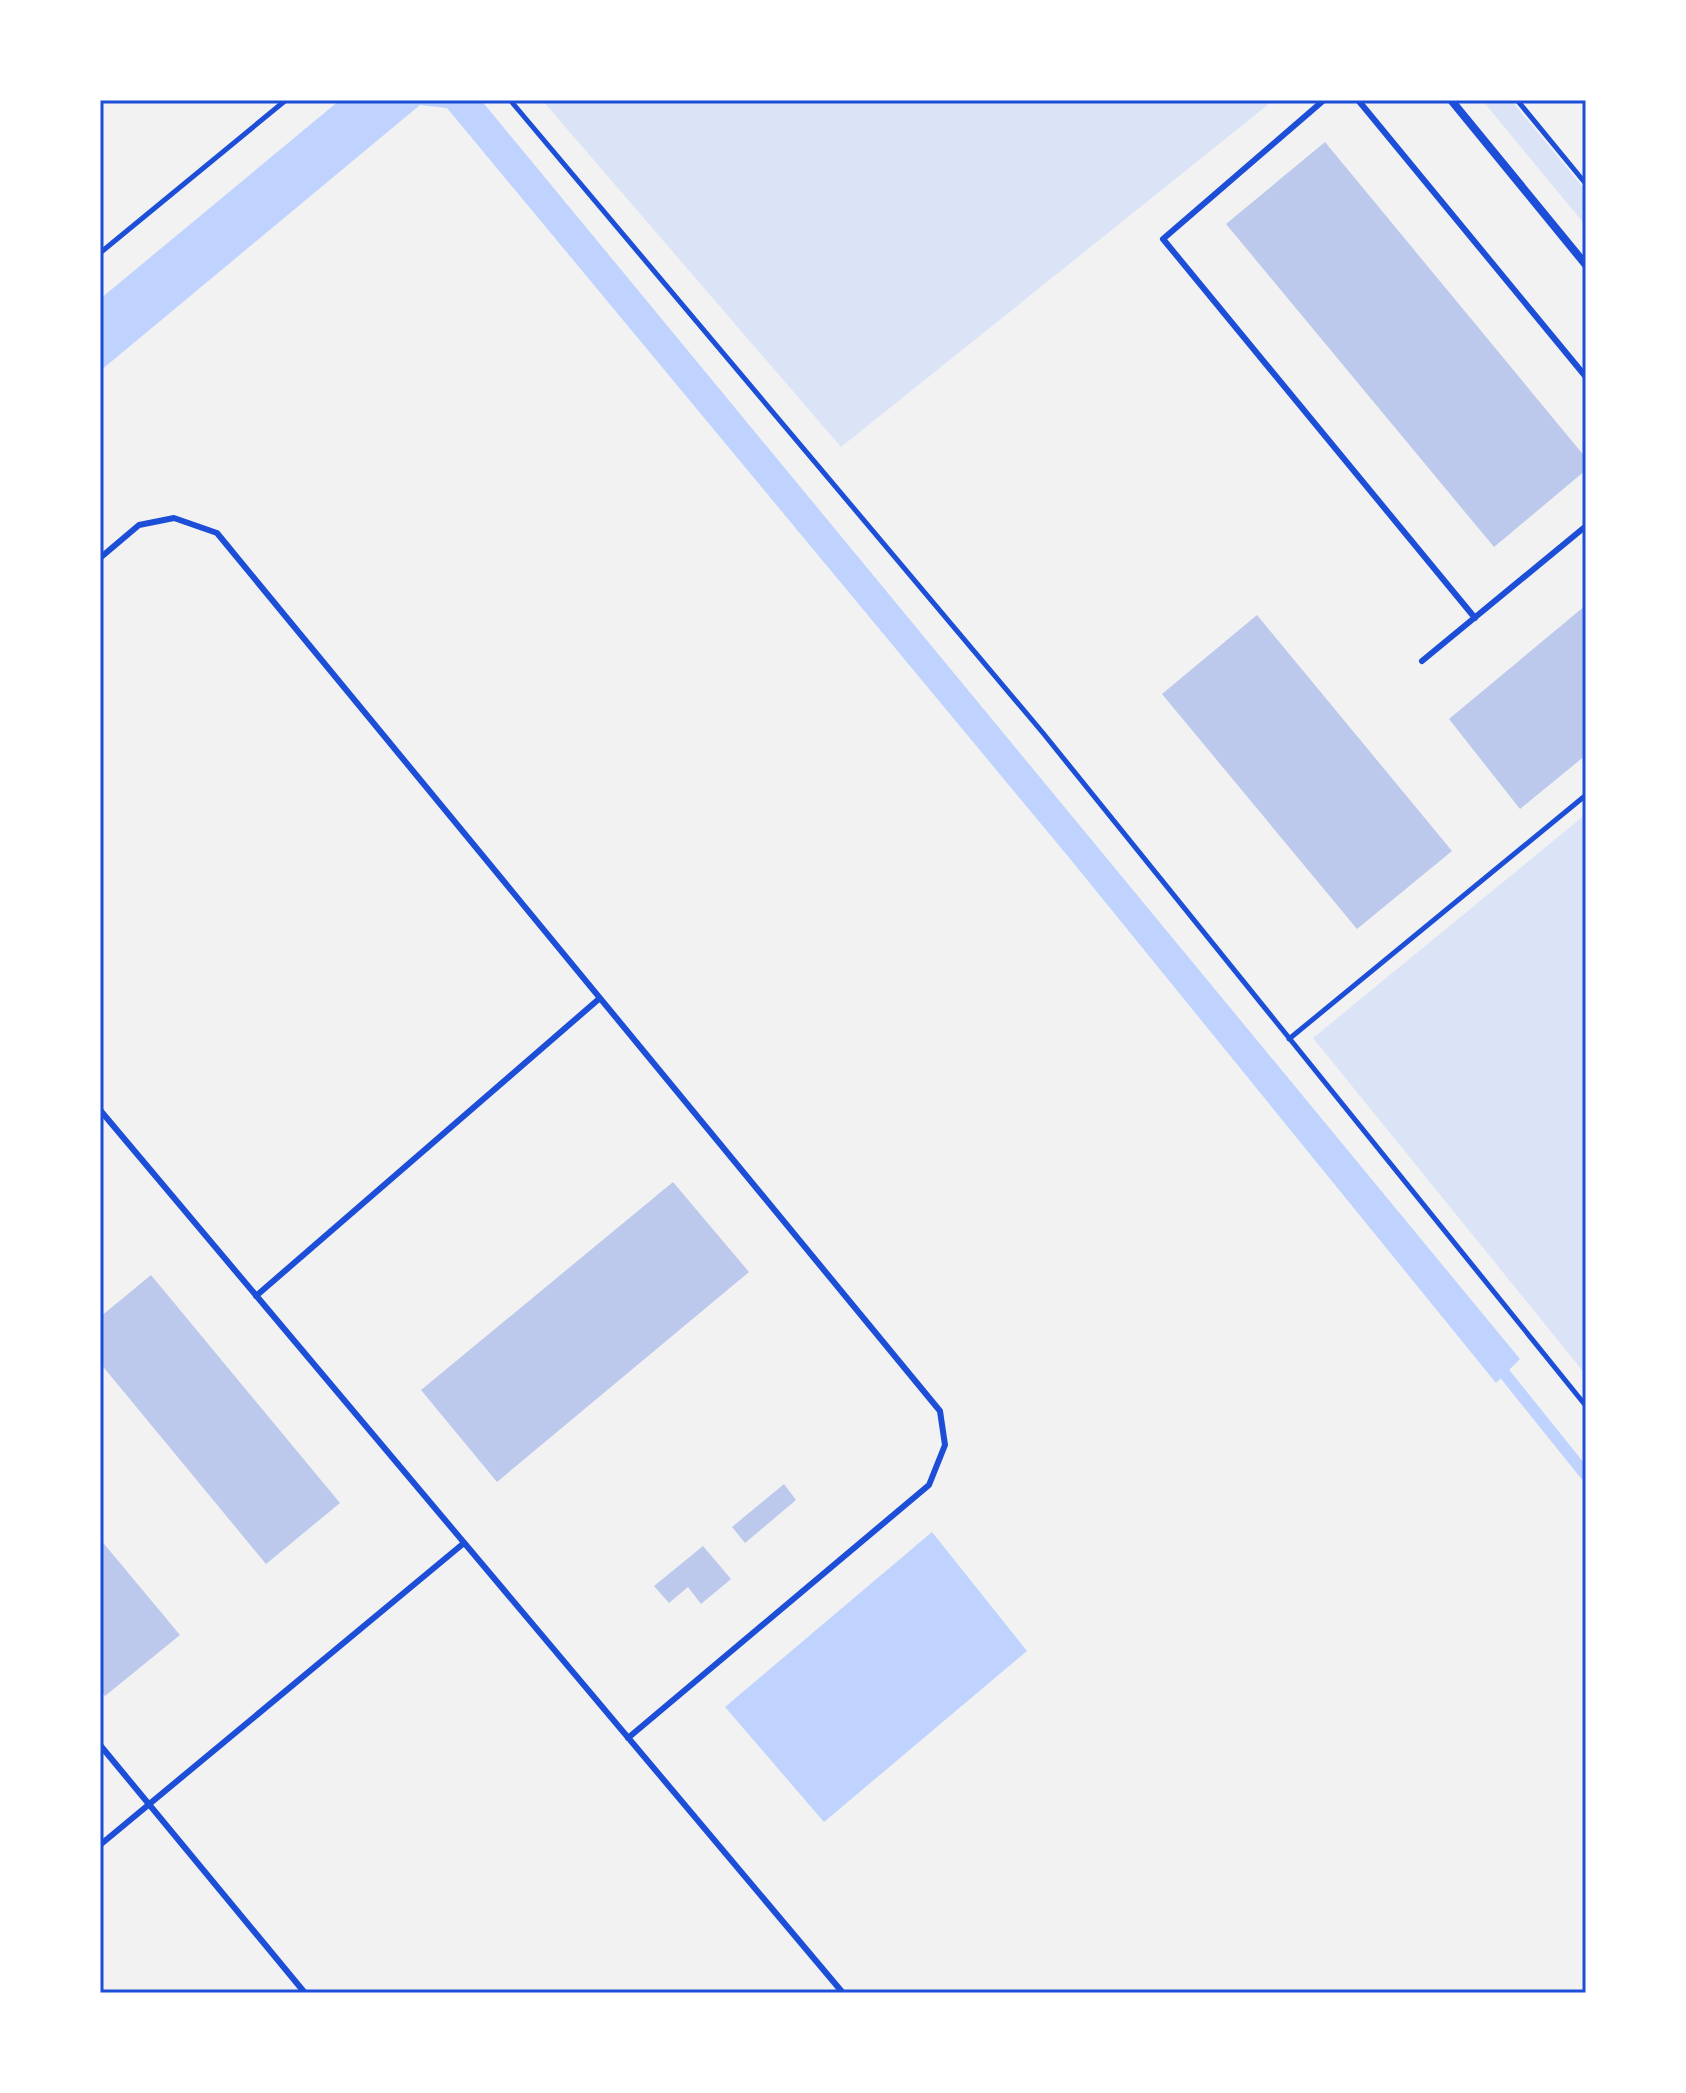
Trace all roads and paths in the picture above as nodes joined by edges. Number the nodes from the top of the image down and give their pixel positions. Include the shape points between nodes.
1 (286, 100) edge
2 (510, 100) edge
3 (1324, 100) edge
4 (1358, 100) edge
5 (1451, 100) edge
6 (1517, 100) edge
7 (1586, 184) edge
8 (100, 253) edge
9 (1586, 265) edge
10 (1586, 377) edge
11 (1586, 526) edge
12 (100, 558) edge
13 (1475, 618) junction
14 (1422, 661) dead end
15 (1586, 795) edge
16 (600, 998) junction
17 (1289, 1039) junction
18 (100, 1110) edge
19 (256, 1296) junction
20 (1586, 1406) edge
21 (464, 1543) junction
22 (628, 1738) junction
23 (100, 1745) edge
24 (149, 1804) junction
25 (100, 1845) edge
26 (305, 1993) edge
27 (843, 1993) edge

1 - 8 path
2 - 17 path via 1043,733
3 - 13 lane via 1163,239
4 - 10 lane
5 - 9 street
6 - 7 path
11 - 13 lane
12 - 16 lane via 139,525 174,518 217,533
13 - 14 lane
15 - 17 path
16 - 19 lane
16 - 22 lane via 940,1411 945,1445 929,1485
17 - 20 path
18 - 19 lane
19 - 21 lane
21 - 22 lane
21 - 24 lane
22 - 27 lane
23 - 24 lane
24 - 25 lane
24 - 26 lane

